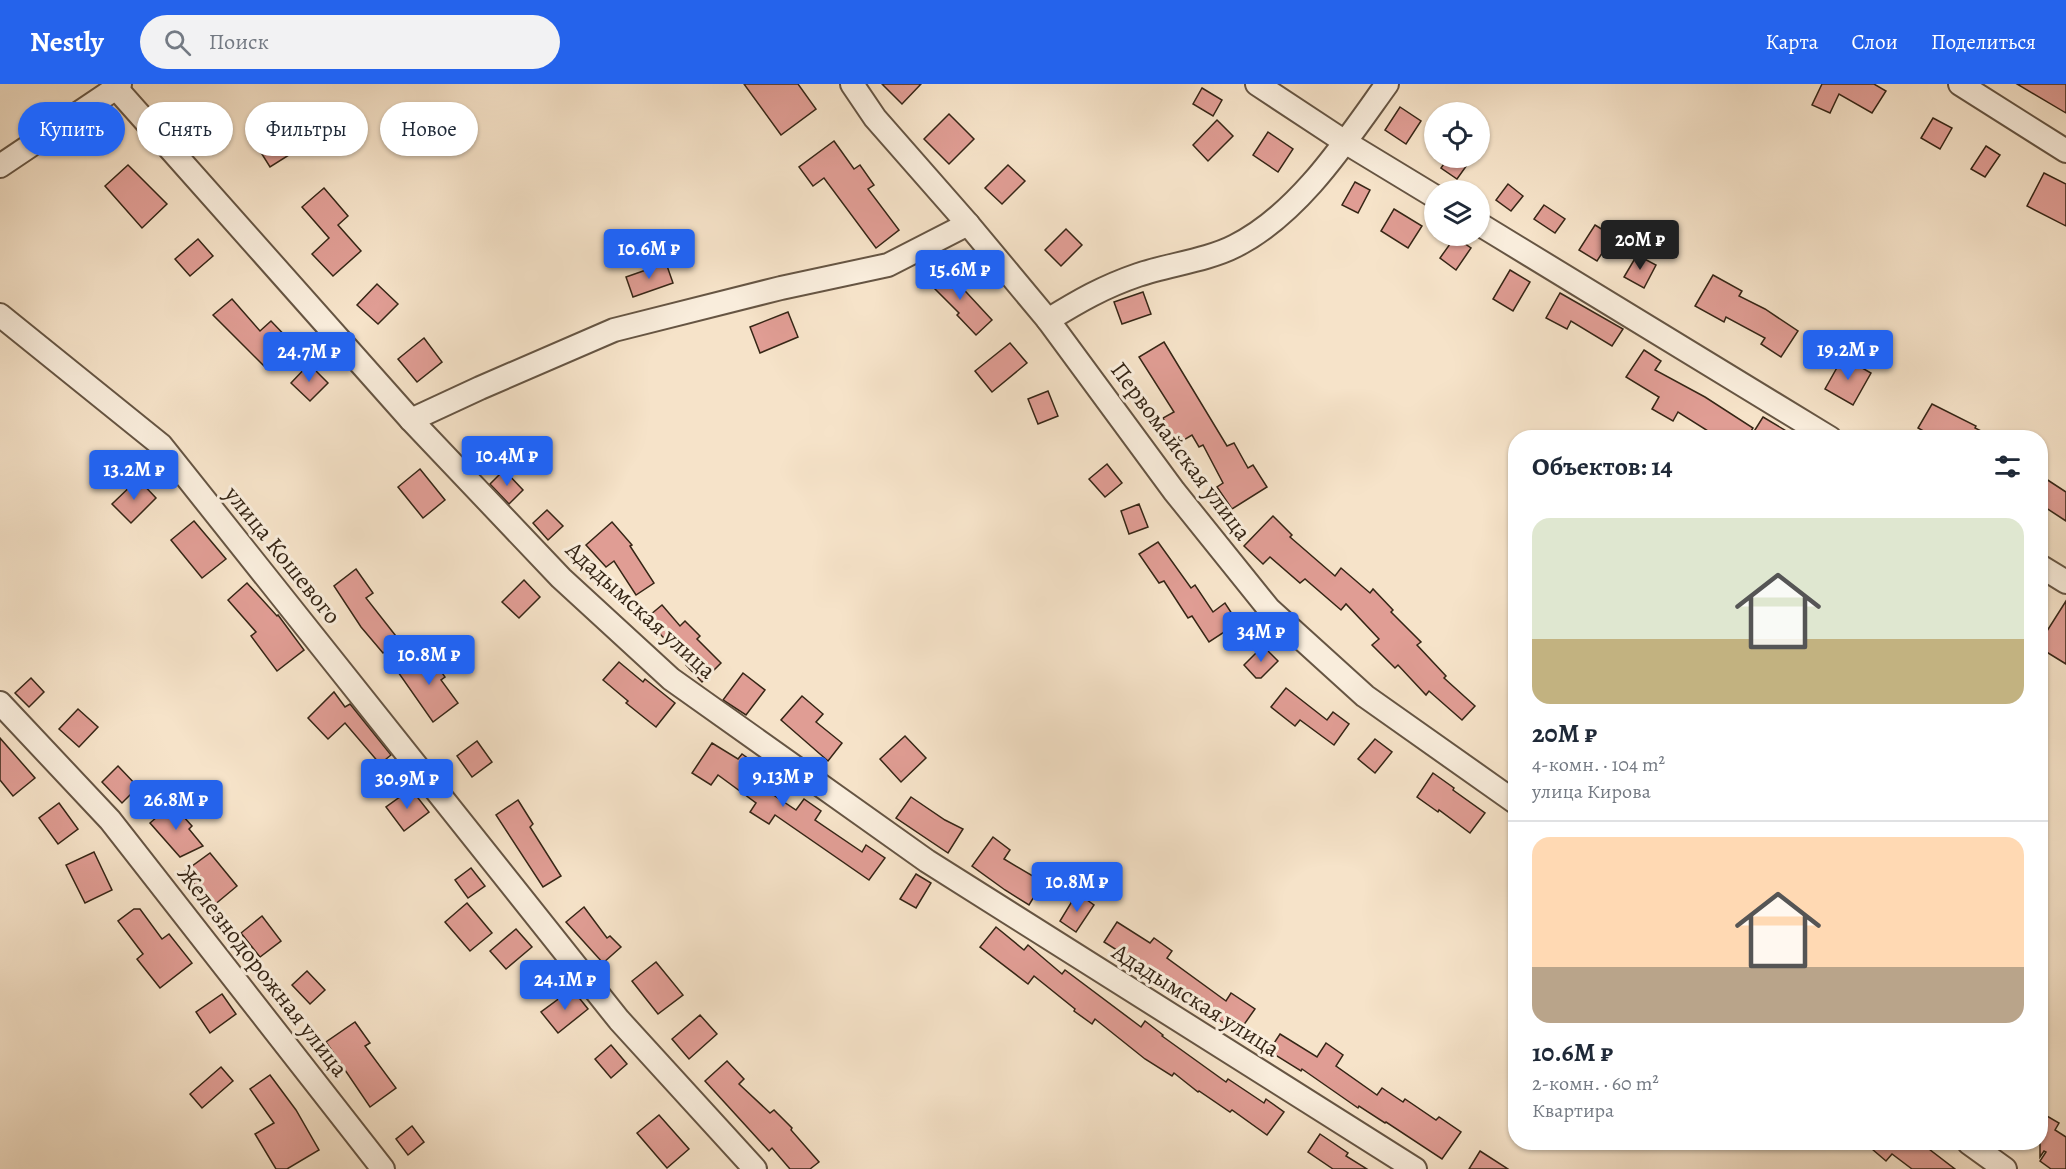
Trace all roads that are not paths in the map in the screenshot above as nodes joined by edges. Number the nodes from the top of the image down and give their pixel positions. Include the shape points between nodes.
1 (852, 84) edge
2 (1257, 84) edge
3 (1387, 84) edge
4 (1960, 84) edge
5 (118, 86) edge
6 (1345, 142) junction
7 (2066, 151) edge
8 (0, 166) edge
9 (1424, 190) edge
10 (968, 224) junction
11 (1490, 231) edge
12 (0, 315) edge
13 (1048, 320) junction
14 (411, 420) junction
15 (1817, 430) edge
16 (2048, 571) edge
17 (2066, 582) edge
18 (0, 703) edge
19 (1508, 797) edge
20 (1979, 1150) edge
21 (383, 1169) edge
22 (755, 1169) edge
23 (1415, 1169) edge
24 (2005, 1169) edge

1 - 10 street, Первомайская улица via 875,118
2 - 6 street
3 - 6 street
4 - 7 street
5 - 8 street
5 - 14 street, Ададымская улица
6 - 9 street
6 - 13 street via 1303,193 1250,238 1231,248 1094,292
10 - 13 street, Первомайская улица
10 - 14 street via 888,265 614,330
11 - 15 street
12 - 22 street, улица Кошевого via 161,445 619,1020
13 - 19 street, Первомайская улица via 1174,491 1269,609 1365,696
14 - 23 street, Ададымская улица via 561,578 671,679 927,861
16 - 17 street
18 - 21 street, Железнодорожная улица via 110,819
20 - 24 street

